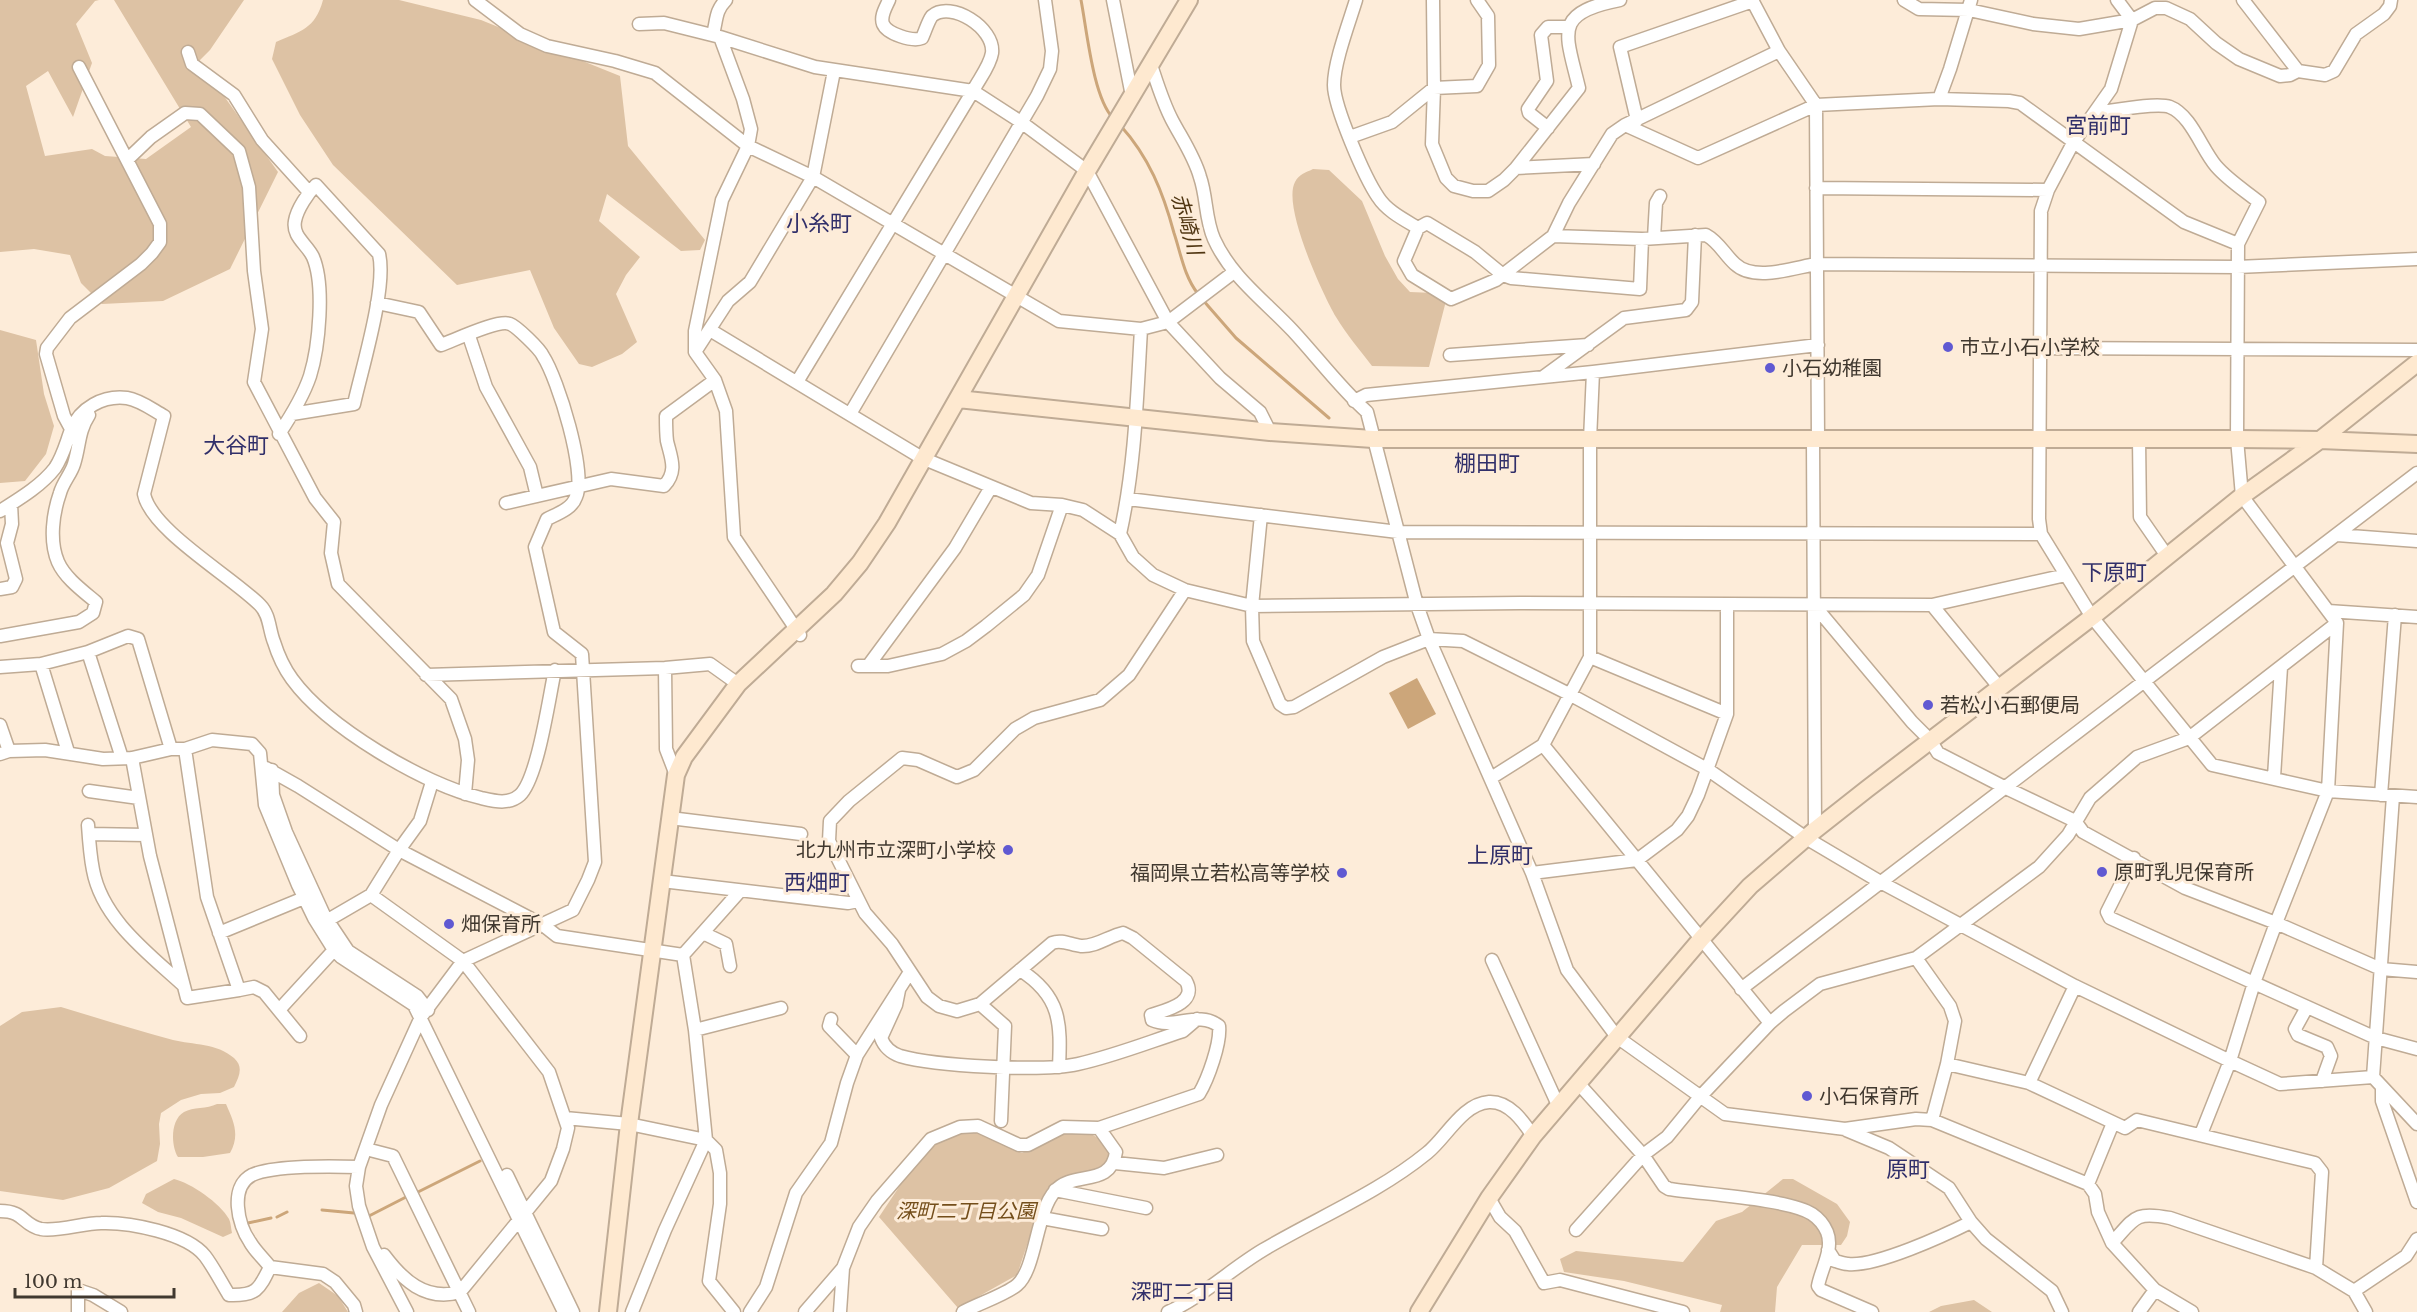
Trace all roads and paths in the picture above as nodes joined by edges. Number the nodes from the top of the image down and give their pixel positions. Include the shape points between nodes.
1 (476, 0) edge
2 (726, 0) edge
3 (889, 0) edge
4 (1045, 0) edge
5 (1113, 0) edge
6 (1356, 0) edge
7 (1433, 0) edge
8 (1477, 0) edge
9 (1620, 0) edge
10 (1904, 0) edge
11 (2117, 0) edge
12 (2243, 0) edge
13 (2391, 0) edge
14 (1186, 1) edge
15 (1753, 1) edge
16 (1970, 5) edge
17 (2132, 20) junction
18 (639, 24) dead end
19 (1568, 27) junction
20 (717, 36) junction
21 (1779, 51) junction
22 (188, 52) dead end
23 (1150, 65) junction
24 (80, 67) dead end
25 (834, 71) junction
26 (2298, 71) junction
27 (1434, 88) junction
28 (973, 91) junction
29 (1132, 96) junction
30 (1939, 99) junction
31 (1816, 105) junction
32 (2095, 113) junction
33 (1021, 122) junction
34 (1631, 122) junction
35 (1548, 128) junction
36 (1350, 137) junction
37 (2073, 143) junction
38 (748, 146) junction
39 (129, 159) junction
40 (1594, 164) junction
41 (1516, 168) junction
42 (1087, 171) junction
43 (813, 177) junction
44 (1816, 188) junction
45 (2049, 190) junction
46 (309, 192) junction
47 (1660, 196) dead end
48 (893, 224) junction
49 (1418, 228) junction
50 (1695, 235) junction
51 (1553, 237) junction
52 (1648, 238) junction
53 (2238, 244) junction
54 (944, 253) junction
55 (2417, 259) edge
56 (1816, 264) junction
57 (2041, 264) junction
58 (2237, 267) junction
59 (1234, 272) junction
60 (1503, 275) junction
61 (1016, 295) junction
62 (377, 303) junction
63 (1168, 322) junction
64 (1141, 329) junction
65 (710, 330) junction
66 (469, 336) junction
67 (1589, 345) junction
68 (1818, 345) junction
69 (2040, 348) junction
70 (2236, 349) junction
71 (2417, 350) edge
72 (695, 352) junction
73 (1450, 355) dead end
74 (2417, 363) edge
75 (1593, 372) junction
76 (1542, 377) junction
77 (715, 380) junction
78 (797, 382) junction
79 (958, 399) junction
80 (1354, 401) junction
81 (92, 405) junction
82 (292, 414) junction
83 (850, 414) junction
84 (1136, 416) junction
85 (71, 429) junction
86 (1270, 432) junction
87 (279, 434) junction
88 (1373, 439) junction
89 (1815, 439) junction
90 (2040, 439) junction
91 (2139, 439) junction
92 (2237, 439) junction
93 (1590, 440) junction
94 (2320, 440) junction
95 (2417, 444) edge
96 (922, 458) junction
97 (2417, 473) edge
98 (579, 487) junction
99 (991, 487) junction
100 (537, 496) junction
101 (2242, 496) junction
102 (1128, 499) junction
103 (506, 502) dead end
104 (11, 504) junction
105 (1062, 505) junction
106 (0, 511) edge
107 (1261, 515) junction
108 (1398, 532) junction
109 (1590, 532) junction
110 (1813, 532) junction
111 (1120, 534) junction
112 (2041, 534) junction
113 (2337, 535) junction
114 (2417, 541) edge
115 (3, 545) edge
116 (2167, 556) junction
117 (2294, 566) junction
118 (2066, 575) junction
119 (0, 589) edge
120 (1185, 590) junction
121 (1727, 604) junction
122 (1417, 605) junction
123 (1590, 605) junction
124 (1814, 605) junction
125 (1932, 605) junction
126 (1252, 606) junction
127 (2328, 611) junction
128 (2395, 615) junction
129 (2092, 617) junction
130 (2417, 617) edge
131 (2337, 623) junction
132 (798, 633) junction
133 (0, 636) edge
134 (1428, 639) junction
135 (88, 652) junction
136 (1590, 657) junction
137 (41, 664) junction
138 (2281, 667) junction
139 (0, 668) edge
140 (665, 668) junction
141 (583, 669) junction
142 (555, 670) junction
143 (426, 675) junction
144 (2144, 682) junction
145 (738, 684) junction
146 (2000, 687) junction
147 (1569, 694) junction
148 (1727, 714) junction
149 (0, 725) edge
150 (2189, 738) junction
151 (1930, 740) junction
152 (1543, 745) junction
153 (171, 749) junction
154 (185, 749) junction
155 (4, 752) edge
156 (68, 752) junction
157 (127, 758) junction
158 (267, 768) junction
159 (1707, 769) junction
160 (676, 775) junction
161 (2274, 777) junction
162 (1491, 778) junction
163 (432, 782) junction
164 (2006, 788) junction
165 (89, 791) dead end
166 (2328, 791) junction
167 (465, 794) junction
168 (2387, 795) junction
169 (2417, 797) edge
170 (139, 798) junction
171 (670, 818) junction
172 (2075, 821) junction
173 (801, 834) dead end
174 (1810, 834) junction
175 (146, 835) junction
176 (399, 850) junction
177 (2134, 858) junction
178 (1638, 860) junction
179 (1532, 873) junction
180 (662, 881) junction
181 (1882, 883) junction
182 (740, 891) junction
183 (371, 895) junction
184 (304, 898) junction
185 (858, 902) junction
186 (328, 920) junction
187 (2276, 923) junction
188 (543, 925) junction
189 (1963, 925) junction
190 (219, 933) junction
191 (703, 933) junction
192 (1702, 938) junction
193 (653, 949) junction
194 (334, 950) junction
195 (682, 955) junction
196 (1916, 958) junction
197 (1492, 960) dead end
198 (463, 961) junction
199 (730, 966) dead end
200 (2381, 969) junction
201 (1020, 970) junction
202 (910, 972) junction
203 (2417, 972) edge
204 (2254, 983) junction
205 (183, 986) junction
206 (2075, 986) junction
207 (238, 990) junction
208 (899, 990) junction
209 (1741, 990) junction
210 (980, 1004) junction
211 (2307, 1006) junction
212 (781, 1008) dead end
213 (279, 1011) junction
214 (424, 1013) junction
215 (831, 1019) dead end
216 (1197, 1019) junction
217 (1770, 1023) junction
218 (695, 1030) junction
219 (300, 1036) dead end
220 (1617, 1037) junction
221 (2376, 1038) junction
222 (2417, 1049) edge
223 (857, 1055) junction
224 (2230, 1061) junction
225 (1947, 1064) junction
226 (1005, 1066) junction
227 (1059, 1067) junction
228 (2373, 1077) junction
229 (2322, 1081) junction
230 (1578, 1083) junction
231 (2029, 1083) junction
232 (2382, 1088) junction
233 (1699, 1098) junction
234 (1558, 1105) junction
235 (565, 1118) junction
236 (1932, 1120) junction
237 (1001, 1121) dead end
238 (2113, 1123) junction
239 (629, 1124) junction
240 (2417, 1124) edge
241 (1100, 1128) junction
242 (1845, 1129) junction
243 (2201, 1134) junction
244 (1533, 1136) junction
245 (706, 1140) junction
246 (366, 1149) junction
247 (1217, 1155) dead end
248 (1644, 1155) junction
249 (1115, 1163) junction
250 (359, 1167) junction
251 (2088, 1184) junction
252 (1055, 1190) junction
253 (1489, 1198) junction
254 (2417, 1202) edge
255 (1146, 1208) dead end
256 (0, 1210) edge
257 (522, 1215) junction
258 (1042, 1218) junction
259 (1971, 1222) junction
260 (1102, 1229) dead end
261 (1576, 1230) dead end
262 (2417, 1239) edge
263 (2112, 1243) junction
264 (373, 1247) junction
265 (1828, 1250) junction
266 (270, 1268) junction
267 (843, 1268) junction
268 (2316, 1268) junction
269 (2155, 1290) junction
270 (2355, 1291) junction
271 (460, 1292) junction
272 (984, 1307) edge
273 (1424, 1311) edge
274 (78, 1312) edge
275 (121, 1312) edge
276 (356, 1312) edge
277 (407, 1312) edge
278 (469, 1312) edge
279 (564, 1312) edge
280 (573, 1312) edge
281 (608, 1312) edge
282 (632, 1312) edge
283 (734, 1312) edge
284 (750, 1312) edge
285 (805, 1312) edge
286 (840, 1312) edge
287 (963, 1312) edge
288 (1168, 1312) edge
289 (1683, 1312) edge
290 (1872, 1312) edge
291 (2062, 1312) edge
292 (2139, 1312) edge
293 (2192, 1312) edge
294 (2366, 1312) edge

1 - 38 street via 520,34 547,46 655,73
2 - 20 street via 715,17
3 - 28 street via 883,23 887,29 912,40 922,38 932,16 940,12 962,13 984,28 992,50
4 - 33 street via 1052,51 1050,69
5 - 29 street
6 - 36 street via 1334,84 1336,102
7 - 27 street
8 - 27 street via 1488,16 1489,65 1477,86
9 - 19 street via 1588,8
10 - 16 street via 1919,9
11 - 17 street
12 - 26 street
13 - 26 street via 2384,14 2356,34 2334,71 2325,75
14 - 23 street
15 - 21 street
15 - 34 street via 1620,47
16 - 17 street via 2033,24 2079,29
16 - 30 street
17 - 26 street via 2166,8 2190,19 2239,59 2280,76
17 - 32 street via 2111,88
18 - 20 street via 664,23
19 - 35 street via 1579,88
19 - 35 street via 1548,27 1541,35 1547,81 1528,109
20 - 25 street
20 - 38 street via 743,99 751,129
21 - 31 street
21 - 34 street
22 - 46 street via 192,64 234,95 262,140
23 - 29 street
23 - 59 street via 1201,179 1214,239
24 - 39 street
25 - 28 street
25 - 43 street
27 - 36 street via 1392,122
27 - 41 street via 1432,144 1446,178 1454,186 1488,190
28 - 33 street
28 - 48 street
29 - 42 street
30 - 31 street
30 - 37 street via 2019,103
31 - 34 street via 1698,158
31 - 44 street
32 - 37 street
32 - 53 street via 2159,106 2180,114 2214,164 2259,202
33 - 42 street
33 - 54 street
34 - 40 street via 1612,134
35 - 41 street
36 - 49 street via 1378,197 1390,211
37 - 45 street
37 - 53 street via 2184,222
38 - 43 street
38 - 72 street via 722,200 695,331
39 - 85 street via 160,224 159,243 141,264 70,318 47,348 64,416
39 - 87 street via 151,136 185,113 200,114 239,151 249,187 262,329 254,382
40 - 41 street
40 - 51 street
42 - 61 street
42 - 63 street
43 - 48 street
43 - 65 street via 750,282 728,301
44 - 45 street
44 - 56 street
45 - 57 street via 2041,211
46 - 62 street via 316,185 379,254
46 - 82 street via 295,221 296,235 313,257 321,306 310,376
47 - 52 street
48 - 54 street
48 - 78 street
49 - 60 street via 1427,223 1475,252
49 - 60 street via 1404,261 1412,275 1451,302
50 - 52 street
50 - 56 street via 1715,240 1740,269 1756,273
50 - 67 street via 1690,307 1624,318
51 - 52 street
51 - 60 street
52 - 60 street via 1640,289
53 - 58 street
54 - 61 street
54 - 83 street
55 - 58 street
56 - 57 street
56 - 68 street
57 - 58 street
57 - 69 street
58 - 70 street
59 - 63 street
59 - 80 street via 1294,332
61 - 64 street via 1059,321
61 - 79 street
62 - 66 street via 419,312 441,345
62 - 82 street via 354,404
63 - 64 street
63 - 86 street via 1220,378 1260,412
64 - 84 street
65 - 72 street
65 - 78 street
66 - 98 street via 500,322 511,324 543,355 573,435
66 - 100 street via 486,387 530,467
67 - 73 street
67 - 76 street
68 - 75 street
68 - 89 street
69 - 70 street
69 - 90 street
70 - 71 street
70 - 92 street
72 - 77 street
74 - 94 street
75 - 76 street
75 - 93 street
76 - 80 street via 1366,395
77 - 98 street via 666,416 674,467 664,486 611,479
77 - 132 street via 726,411 734,537
78 - 83 street
79 - 84 street
79 - 96 street
80 - 88 street via 1366,412
81 - 85 street
81 - 133 street via 81,427 74,465 60,490 53,516 59,564 96,602 93,613 79,622
81 - 163 street via 128,398 164,416 144,494 146,505 165,529 262,606 280,658 293,680 319,708 366,743
82 - 87 street
83 - 96 street
84 - 86 street
84 - 102 street
85 - 104 street via 54,470
86 - 88 street
87 - 143 street via 315,498 334,522 330,553 338,584
88 - 93 street
88 - 108 street
89 - 90 street
89 - 93 street
89 - 110 street
90 - 91 street
90 - 112 street
91 - 92 street
91 - 116 street via 2140,517
92 - 94 street
92 - 101 street
93 - 109 street
94 - 95 street
94 - 101 street
96 - 99 street
96 - 132 street via 860,563
97 - 113 street
98 - 100 street
98 - 141 street via 576,499 564,511 547,519 535,547 554,632 582,654
99 - 105 street via 1031,502
99 - 105 street via 955,548 863,666 888,666 942,654 966,641 1024,595 1038,575
100 - 103 street
101 - 116 street
101 - 117 street
102 - 107 street
102 - 111 street
104 - 106 street
104 - 115 street via 12,524
105 - 111 street via 1083,510
107 - 108 street
107 - 126 street
108 - 109 street
108 - 122 street
109 - 110 street
109 - 123 street
110 - 112 street
110 - 124 street
111 - 120 street via 1133,557 1153,575
112 - 118 street
113 - 114 street
113 - 117 street
115 - 119 street via 16,579 12,587
116 - 129 street
117 - 127 street
117 - 144 street
118 - 125 street
118 - 129 street
120 - 126 street
120 - 185 street via 1130,675 1100,700 1034,718 1015,729 974,770 957,777 918,760 902,758 849,801 830,821 829,841
121 - 123 street
121 - 124 street
121 - 148 street
122 - 123 street
122 - 126 street
122 - 134 street
123 - 136 street
124 - 125 street
124 - 151 street
124 - 174 street
125 - 146 street
126 - 134 street via 1253,641 1280,704 1286,708 1383,657
127 - 128 street
127 - 131 street
128 - 130 street
128 - 168 street
129 - 144 street
129 - 146 street
131 - 138 street
131 - 166 street
132 - 145 street
134 - 147 street via 1463,641
134 - 162 street
135 - 137 street
135 - 153 street via 128,636 138,639
135 - 157 street
136 - 147 street
136 - 148 street
137 - 139 street
137 - 156 street
138 - 150 street
138 - 161 street
140 - 141 street
140 - 145 street via 710,664
140 - 160 street via 666,749
141 - 142 street
141 - 188 street via 595,862 573,910
142 - 143 street
142 - 167 street via 539,751 524,790 510,801
143 - 167 street via 451,699 465,739
144 - 150 street
144 - 164 street
145 - 160 street via 684,757
146 - 151 street
147 - 152 street
147 - 159 street
148 - 159 street
149 - 155 street
150 - 161 street via 2212,765
150 - 172 street via 2137,757 2090,798
151 - 164 street via 1938,753
151 - 174 street
152 - 162 street
152 - 178 street
153 - 154 street
153 - 157 street
154 - 158 street via 212,740 252,744
154 - 190 street via 207,897
155 - 156 street
156 - 157 street via 103,759
157 - 170 street
158 - 176 street
158 - 184 street via 265,805
158 - 186 street via 286,832
159 - 174 street
159 - 178 street via 1688,816 1677,831
160 - 171 street
161 - 166 street
162 - 179 street
163 - 167 street
163 - 176 street via 420,821
164 - 172 street
164 - 181 street
165 - 170 street
166 - 168 street
166 - 187 street
168 - 169 street
168 - 200 street
170 - 175 street
171 - 173 street
171 - 180 street
172 - 177 street via 2083,832
172 - 189 street via 2068,835 2039,867
174 - 181 street
174 - 192 street via 1750,886
175 - 205 street
175 - 205 street via 88,829 93,872 120,924
176 - 183 street
176 - 188 street
177 - 187 street via 2185,888
177 - 204 street via 2107,912 2110,918
178 - 179 street
178 - 192 street
179 - 220 street via 1567,970
180 - 182 street
180 - 193 street
181 - 189 street
181 - 209 street
182 - 185 street
182 - 191 street
183 - 186 street
183 - 198 street
184 - 190 street
184 - 194 street
185 - 202 street
186 - 214 street via 348,951 417,996
187 - 200 street
187 - 204 street
188 - 193 street via 557,936
188 - 198 street
189 - 196 street
189 - 206 street
190 - 207 street
191 - 195 street
191 - 199 street via 726,944
192 - 209 street
192 - 220 street
193 - 195 street
193 - 239 street
194 - 213 street
194 - 214 street
195 - 218 street
196 - 217 street via 1820,984
196 - 225 street via 1950,1006 1955,1021
197 - 234 street
198 - 214 street
198 - 235 street via 549,1072
200 - 203 street
200 - 221 street
201 - 210 street
201 - 216 street via 1058,940 1094,945 1123,933 1189,987 1182,1004 1151,1015 1152,1020 1160,1024
201 - 227 street via 1038,981 1052,1000 1061,1032
202 - 208 street
202 - 210 street via 927,997 939,1006 957,1011
204 - 211 street
204 - 224 street
205 - 207 street via 187,998
206 - 224 street
206 - 231 street
207 - 213 street via 254,987 264,992
208 - 223 street
208 - 226 street via 881,1038 884,1046 898,1055 936,1062
209 - 217 street
210 - 226 street via 1005,1026
211 - 221 street
211 - 229 street via 2295,1029 2298,1035 2327,1047 2331,1056
212 - 218 street
213 - 219 street
214 - 246 street via 381,1106
214 - 257 street
215 - 223 street via 829,1026
216 - 227 street via 1183,1031
216 - 241 street via 1213,1021 1219,1026 1220,1035 1199,1094
217 - 233 street
218 - 245 street
220 - 230 street
220 - 233 street
221 - 222 street
221 - 228 street
223 - 284 street via 831,1143 796,1193 766,1287
224 - 229 street via 2280,1084
224 - 243 street
225 - 231 street
225 - 236 street
226 - 227 street
226 - 237 street
228 - 229 street
228 - 232 street
230 - 234 street
230 - 248 street
231 - 238 street
232 - 240 street
232 - 254 street via 2382,1101
233 - 242 street via 1725,1114
233 - 248 street via 1667,1137
234 - 244 street
235 - 239 street
235 - 257 street via 568,1128 564,1149 551,1181
236 - 242 street
236 - 251 street
238 - 243 street via 2125,1128 2137,1120
238 - 251 street
239 - 245 street
239 - 281 street
241 - 249 street via 1116,1152
241 - 267 street via 1063,1127 1029,1145 1019,1145 978,1126 960,1126 931,1139 859,1227
242 - 259 street via 1889,1148 1949,1188
243 - 268 street via 2315,1163 2322,1172
244 - 253 street
244 - 288 street via 1503,1104 1488,1102 1472,1107 1429,1152 1401,1173 1262,1251
245 - 282 street
245 - 283 street via 716,1150 720,1173 720,1204 709,1281
246 - 250 street
246 - 271 street via 393,1156
247 - 249 street via 1164,1168
248 - 261 street
248 - 265 street via 1670,1189 1781,1204 1811,1213 1828,1233
249 - 252 street via 1107,1172
250 - 264 street via 359,1206
250 - 266 street via 313,1166 269,1171 251,1176 240,1188 237,1202 249,1241
251 - 263 street
252 - 255 street
252 - 258 street
253 - 273 street
253 - 289 street via 1500,1217 1515,1231 1544,1283 1560,1280
256 - 266 street via 18,1213 42,1229 103,1223 131,1225 179,1237 204,1254 230,1295 247,1296 259,1289
257 - 271 street
257 - 279 street
257 - 280 street
258 - 260 street
258 - 272 street via 1025,1274 1017,1285
259 - 265 street via 1929,1242 1869,1262 1835,1261
259 - 291 street via 2052,1291
262 - 270 street via 2406,1256
263 - 268 street via 2134,1219 2146,1213
263 - 269 street
264 - 271 street via 411,1286 426,1291
264 - 277 street
265 - 290 street via 1818,1286
266 - 276 street via 323,1274 335,1282
267 - 285 street
267 - 286 street
268 - 270 street
269 - 292 street
269 - 293 street
270 - 294 street
271 - 278 street
272 - 287 street
274 - 275 street via 78,1290

